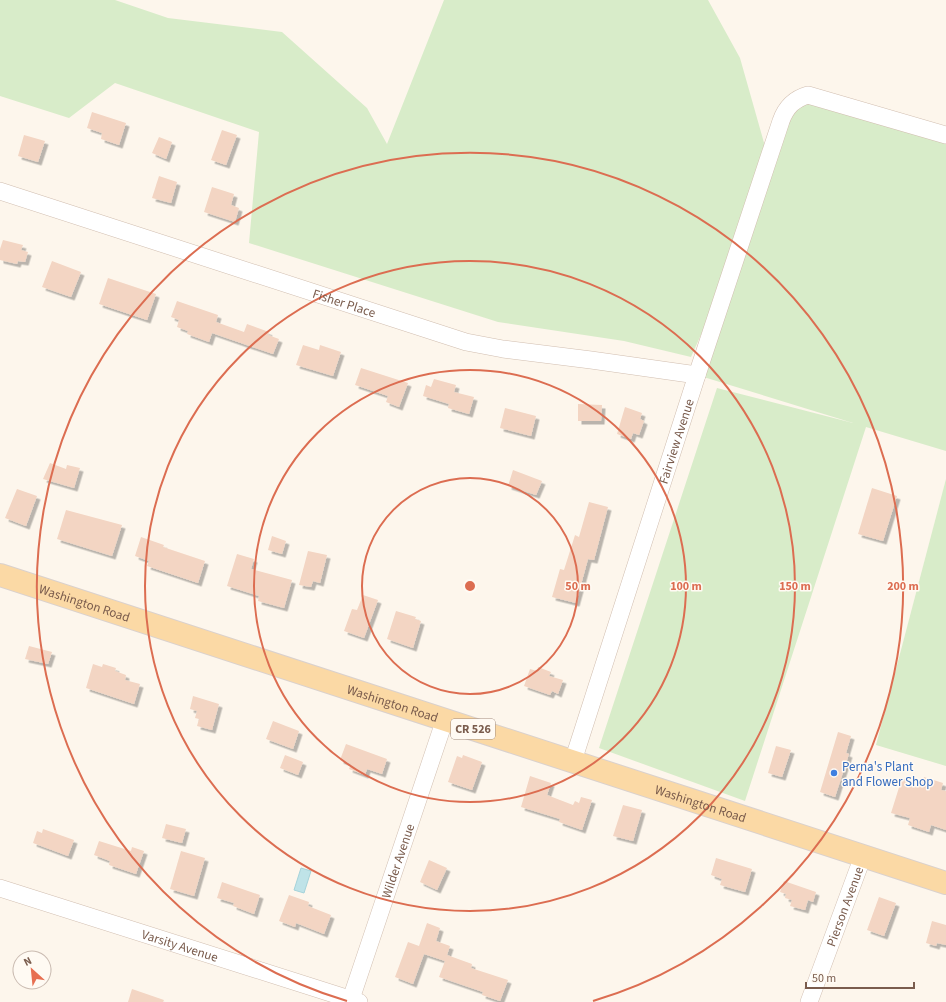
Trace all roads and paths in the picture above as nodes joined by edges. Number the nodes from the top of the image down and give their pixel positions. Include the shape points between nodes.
1 (946, 135) edge
2 (0, 191) edge
3 (697, 375) junction
4 (0, 575) edge
5 (445, 719) junction
6 (573, 762) junction
7 (863, 856) junction
8 (946, 883) edge
9 (0, 888) edge
10 (353, 1001) edge
11 (809, 1002) edge

1 - 3 street, Fairview Avenue via 808,95 798,98 790,105 781,121
2 - 3 street, Fisher Place via 466,342 502,350
3 - 6 street, Fairview Avenue
4 - 5 main road, Washington Road / CR 526
5 - 6 main road, Washington Road / CR 526
5 - 10 street, Wilder Avenue
6 - 7 main road, Washington Road / CR 526
7 - 8 main road, Washington Road / CR 526
7 - 11 street, Pierson Avenue
9 - 10 street, Varsity Avenue

